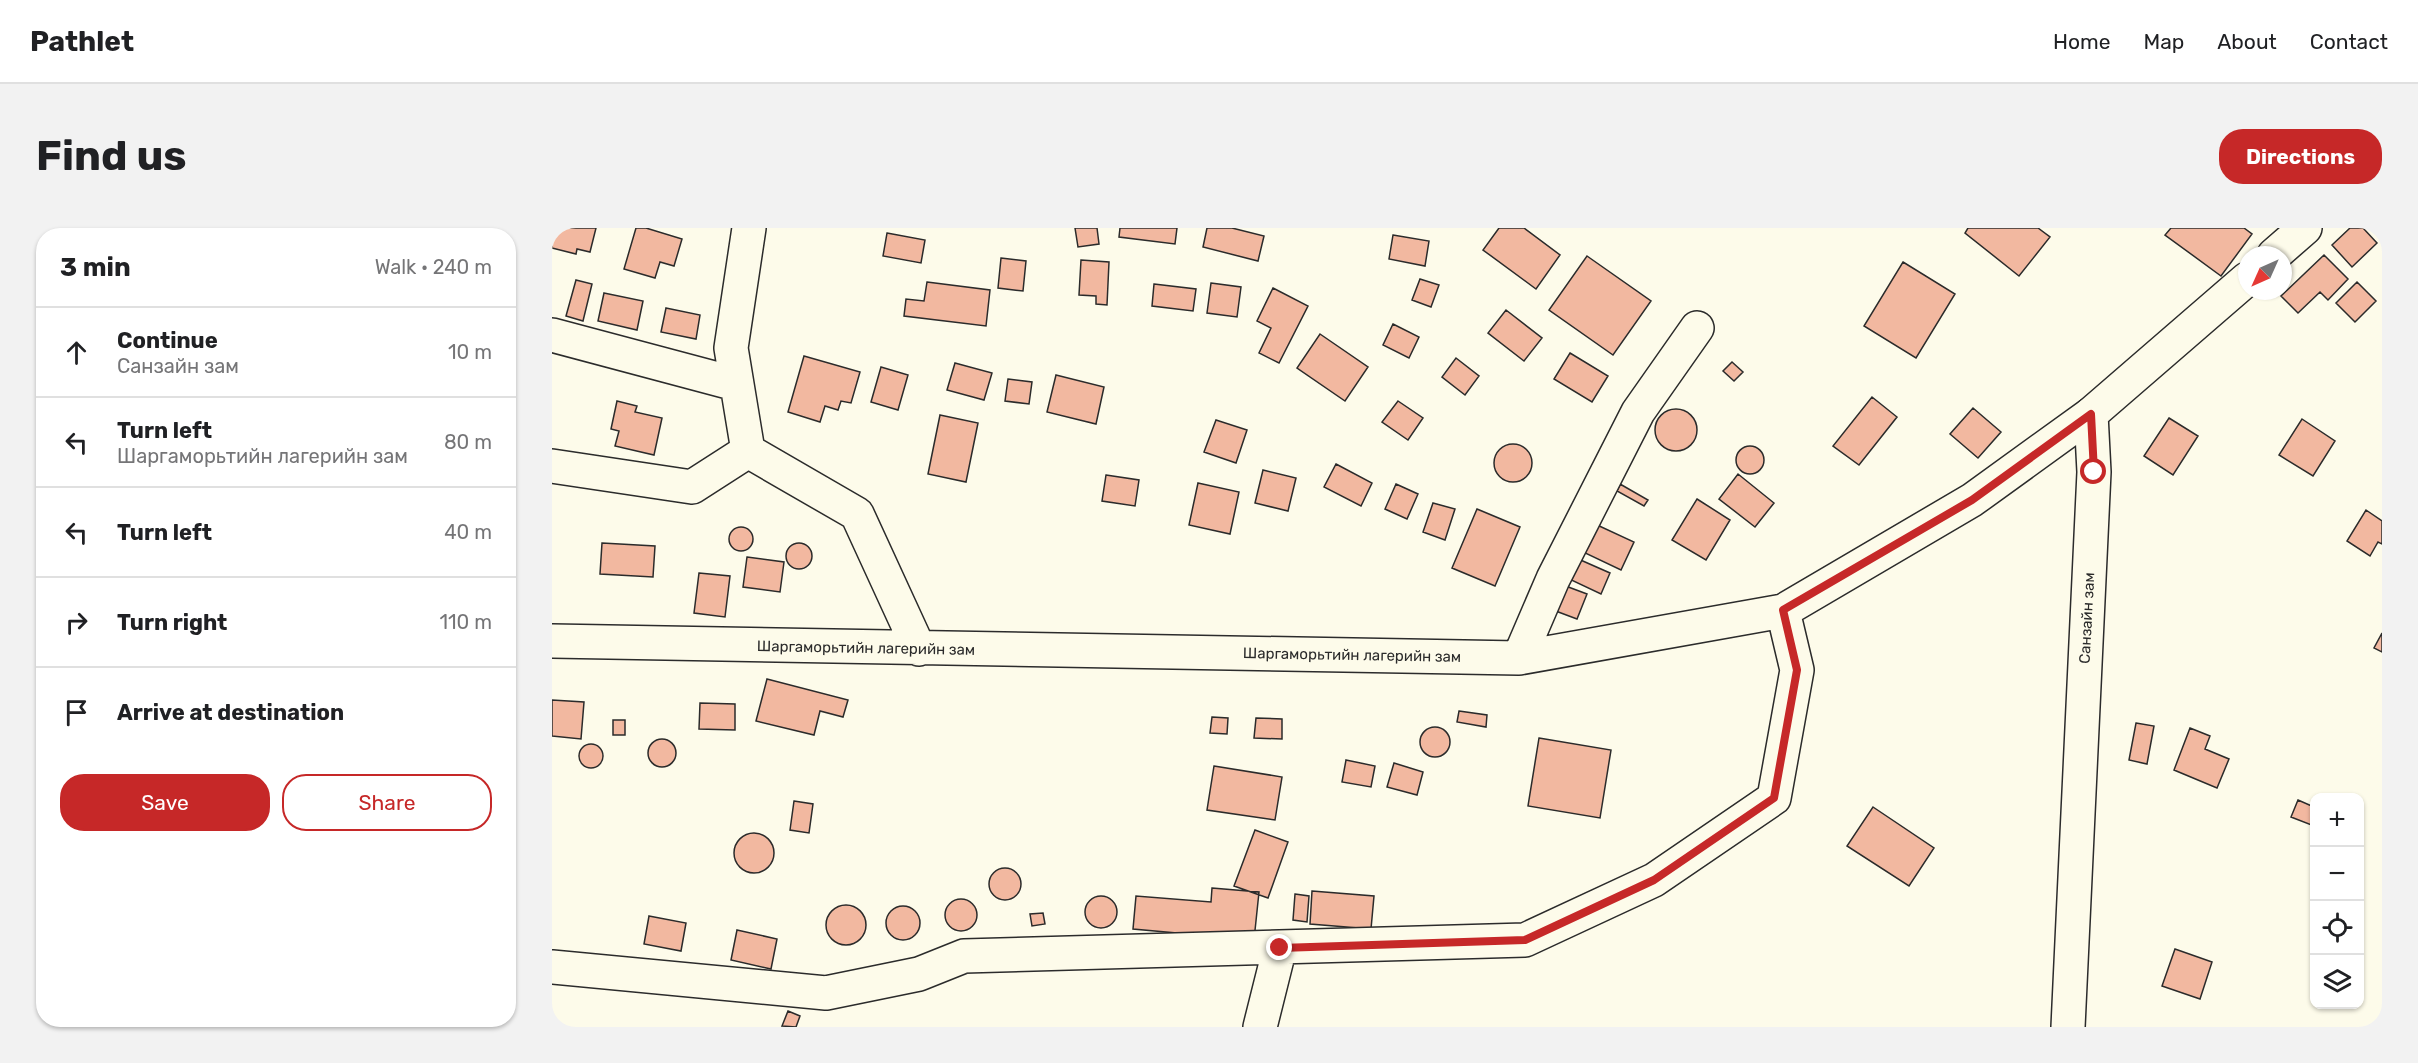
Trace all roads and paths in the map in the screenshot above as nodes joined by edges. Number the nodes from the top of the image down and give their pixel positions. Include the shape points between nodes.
1 (749, 228) edge
2 (2305, 228) edge
3 (2284, 246) edge
4 (2238, 287) edge
5 (1697, 328) dead end
6 (552, 335) edge
7 (736, 384) junction
8 (2091, 414) junction
9 (747, 451) junction
10 (552, 465) edge
11 (1783, 610) junction
12 (552, 641) edge
13 (920, 649) junction
14 (1520, 658) junction
15 (1280, 948) junction
16 (552, 967) edge
17 (1260, 1027) edge
18 (2068, 1027) edge

1 - 7 street via 731,348
2 - 3 street
4 - 8 street
5 - 14 street via 1638,412 1553,579
6 - 7 street
7 - 9 street
8 - 11 street, Шаргаморьтийн лагерийн зам via 1972,500
8 - 18 street, Санзайн зам via 2094,472
9 - 10 street via 692,487
9 - 13 street via 857,514
11 - 14 street, Шаргаморьтийн лагерийн зам
11 - 15 street via 1797,670 1774,798 1654,880 1525,940
12 - 13 street, Шаргаморьтийн лагерийн зам
13 - 14 street, Шаргаморьтийн лагерийн зам
15 - 16 street via 964,956 919,975 826,993
15 - 17 street

